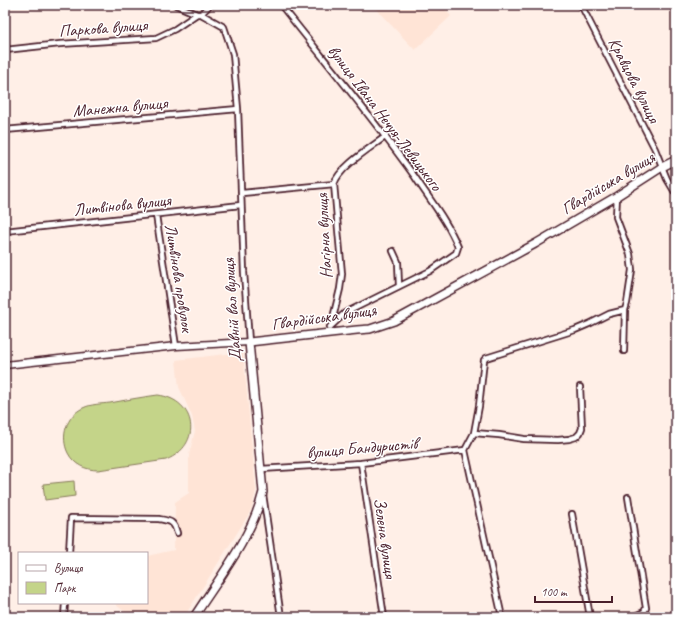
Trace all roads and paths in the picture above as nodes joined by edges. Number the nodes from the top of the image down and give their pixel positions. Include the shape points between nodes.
1 (176, 5) edge
2 (210, 5) edge
3 (281, 5) edge
4 (581, 5) edge
5 (199, 14) junction
6 (5, 50) edge
7 (238, 109) junction
8 (5, 130) edge
9 (386, 136) junction
10 (676, 160) edge
11 (662, 167) junction
12 (334, 184) junction
13 (242, 193) junction
14 (676, 194) edge
15 (617, 196) junction
16 (241, 205) junction
17 (156, 215) junction
18 (5, 231) edge
19 (393, 251) dead end
20 (399, 286) junction
21 (625, 310) junction
22 (330, 330) junction
23 (249, 342) junction
24 (176, 346) junction
25 (624, 351) dead end
26 (5, 365) edge
27 (580, 387) dead end
28 (474, 433) junction
29 (465, 450) junction
30 (361, 463) junction
31 (261, 469) junction
32 (263, 492) junction
33 (628, 497) dead end
34 (572, 514) dead end
35 (176, 533) dead end
36 (68, 552) edge
37 (65, 604) edge
38 (64, 617) edge
39 (194, 617) edge
40 (281, 617) edge
41 (384, 617) edge
42 (502, 617) edge
43 (590, 617) edge
44 (633, 617) edge

1 - 5 street, Давній вал вулиця
2 - 5 street, Паркова вулиця
3 - 9 street, вулиця Івана Нечуя-Левицького
4 - 11 street, Кравцова вулиця
5 - 6 street, Паркова вулиця via 156,38
5 - 7 street, Давній вал вулиця via 224,27 233,54
7 - 8 street, Манежна вулиця
7 - 13 street, Давній вал вулиця
9 - 12 street, Нагірна вулиця via 342,169
9 - 20 street, вулиця Івана Нечуя-Левицького via 450,230 458,247 456,253
10 - 11 main road, Гвардійська вулиця
11 - 14 street, Кравцова вулиця
11 - 15 main road, Гвардійська вулиця
12 - 13 street
12 - 22 street, Нагірна вулиця via 342,274
13 - 16 street, Давній вал вулиця
15 - 21 street via 616,217 630,254 632,270
15 - 22 main road, Гвардійська вулиця via 406,316 382,326
16 - 17 street, Литвінова вулиця
16 - 23 street, Давній вал вулиця
17 - 18 street, Литвінова вулиця
17 - 24 street, Литвінова провулок
19 - 20 street via 398,262
20 - 22 street via 345,313
21 - 25 street
21 - 28 street via 609,314 575,330 486,358
22 - 23 main road, Гвардійська вулиця
23 - 24 street, Гвардійська вулиця
23 - 31 main road, Давній вал вулиця
24 - 26 street, Гвардійська вулиця
27 - 28 street via 582,428 576,437 558,440 524,439
28 - 29 street
29 - 30 street, вулиця Бандуристів
29 - 42 street
30 - 31 street, вулиця Бандуристів
30 - 41 street, Зелена вулиця
31 - 32 main road, Давній вал вулиця
32 - 39 main road via 252,526
32 - 40 street, Давній вал вулиця
33 - 44 street via 646,608 644,612
34 - 43 street
35 - 36 street via 172,522 159,519 71,518
37 - 38 street

